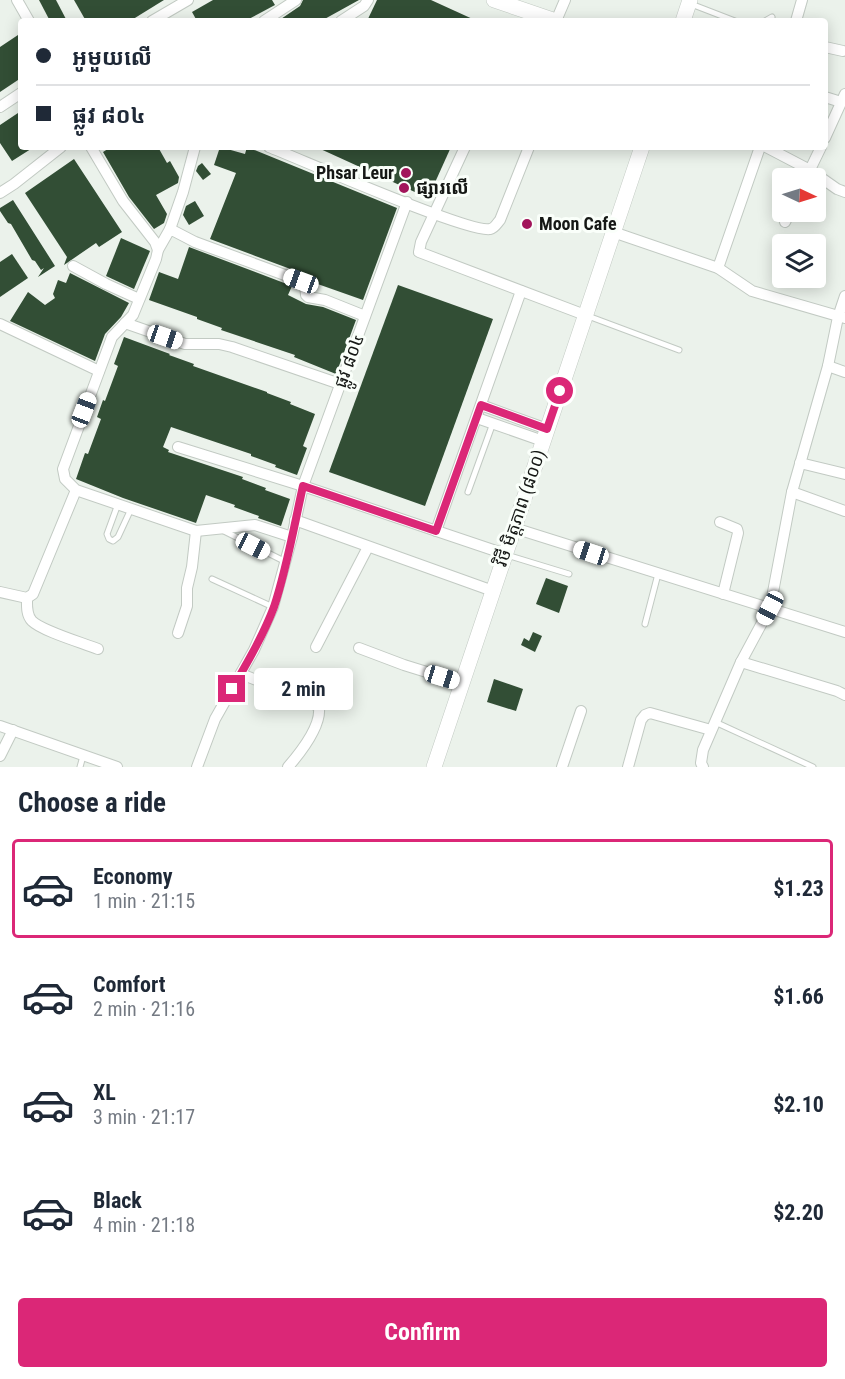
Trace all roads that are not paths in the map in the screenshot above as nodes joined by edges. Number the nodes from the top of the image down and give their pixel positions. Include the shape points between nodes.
1 (17, 0) edge
2 (188, 0) edge
3 (296, 0) edge
4 (368, 0) edge
5 (494, 0) edge
6 (565, 0) edge
7 (801, 0) edge
8 (690, 2) edge
9 (520, 10) edge
10 (26, 18) edge
11 (157, 18) edge
12 (269, 18) edge
13 (346, 18) edge
14 (546, 18) edge
15 (557, 18) edge
16 (684, 18) edge
17 (728, 18) edge
18 (797, 18) edge
19 (828, 48) edge
20 (843, 51) dead end
21 (18, 95) edge
22 (828, 97) edge
23 (843, 98) edge
24 (0, 107) edge
25 (828, 131) edge
26 (57, 150) edge
27 (93, 150) edge
28 (194, 150) edge
29 (276, 150) edge
30 (464, 150) edge
31 (528, 150) edge
32 (641, 150) edge
33 (759, 150) edge
34 (771, 150) edge
35 (820, 150) edge
36 (799, 168) edge
37 (811, 168) edge
38 (826, 183) edge
39 (845, 192) edge
40 (0, 193) edge
41 (406, 202) junction
42 (434, 213) junction
43 (170, 229) junction
44 (613, 232) junction
45 (158, 249) junction
46 (74, 266) dead end
47 (718, 268) junction
48 (521, 291) junction
49 (845, 296) edge
50 (140, 298) junction
51 (585, 315) junction
52 (365, 316) junction
53 (842, 318) edge
54 (125, 323) junction
55 (0, 324) edge
56 (679, 350) dead end
57 (828, 366) junction
58 (99, 371) junction
59 (845, 372) edge
60 (340, 384) junction
61 (481, 405) junction
62 (477, 417) junction
63 (493, 423) junction
64 (545, 435) junction
65 (178, 447) dead end
66 (800, 463) junction
67 (845, 474) edge
68 (303, 486) junction
69 (76, 490) junction
70 (468, 492) dead end
71 (792, 492) junction
72 (118, 504) junction
73 (131, 509) junction
74 (845, 511) edge
75 (295, 520) junction
76 (720, 522) dead end
77 (514, 528) junction
78 (220, 529) junction
79 (196, 531) junction
80 (436, 531) junction
81 (292, 537) junction
82 (368, 547) junction
83 (505, 554) junction
84 (286, 562) junction
85 (568, 574) dead end
86 (658, 574) junction
87 (212, 579) dead end
88 (493, 591) junction
89 (0, 592) edge
90 (723, 594) junction
91 (27, 598) junction
92 (273, 607) junction
93 (770, 608) junction
94 (645, 624) dead end
95 (845, 632) edge
96 (178, 633) dead end
97 (316, 646) dead end
98 (359, 648) dead end
99 (98, 649) dead end
100 (741, 662) junction
101 (241, 674) junction
102 (462, 683) junction
103 (845, 695) edge
104 (580, 711) dead end
105 (0, 726) edge
106 (713, 726) junction
107 (14, 730) junction
108 (0, 756) edge
109 (82, 761) edge
110 (117, 767) edge
111 (197, 767) edge
112 (288, 767) edge
113 (434, 767) edge
114 (562, 767) edge
115 (628, 767) edge
116 (703, 767) edge
117 (813, 767) edge

1 - 10 street
2 - 11 street
3 - 12 street
4 - 13 street
5 - 9 main road
6 - 15 street
7 - 18 street
8 - 16 main road
8 - 17 lane
9 - 14 main road
19 - 20 street
21 - 24 street
22 - 23 street
23 - 25 street
26 - 40 street
27 - 45 street
28 - 43 street
29 - 41 street
30 - 42 street
31 - 42 street via 495,226 479,229
32 - 44 main road, វិថី មិត្តភាព (៨០០)
33 - 47 street
34 - 36 street
35 - 37 street
38 - 39 street
41 - 42 street
41 - 52 street, ផ្លូវ ៨០៤
42 - 48 street via 419,252
43 - 45 street
43 - 52 street via 301,281 308,297
44 - 47 street
44 - 51 main road, វិថី មិត្តភាព (៨០០)
45 - 50 street
46 - 50 street
47 - 53 street via 752,291
48 - 51 street
48 - 61 street
49 - 53 street
50 - 54 street
51 - 56 lane
51 - 64 main road, វិថី មិត្តភាព (៨០០)
52 - 60 street, ផ្លូវ ៨០៤
53 - 57 street
54 - 58 street via 112,337
54 - 60 street via 185,344 232,347
55 - 58 street
57 - 59 street
57 - 66 street
58 - 69 street via 63,469 65,479
60 - 68 street, ផ្លូវ ៨០៤
61 - 62 street
61 - 64 street
62 - 63 street
62 - 80 street
63 - 64 street
63 - 70 lane
64 - 77 main road, វិថី មិត្តភាព (៨០០)
65 - 68 street
66 - 67 street
66 - 71 street
68 - 75 street, ផ្លូវ ៨០៤
68 - 80 street
69 - 72 street
69 - 91 street via 33,594
71 - 74 street
71 - 93 street
72 - 73 street
72 - 73 lane via 107,534 113,541
73 - 79 street
75 - 81 street, ផ្លូវ ៨០៤
75 - 82 street
76 - 90 street via 738,533
77 - 83 main road, វិថី មិត្តភាព (៨០០)
77 - 86 street
78 - 79 street
78 - 81 street via 255,525
78 - 84 lane
79 - 96 street via 187,606
80 - 83 street
81 - 84 street, ផ្លូវ ៨០៤
82 - 88 street
82 - 97 street
83 - 85 lane
83 - 88 main road, វិថី មិត្តភាព (៨០០)
84 - 92 street, ផ្លូវ ៨០៤
86 - 90 street
86 - 94 lane
87 - 92 lane
88 - 102 main road, វិថី មិត្តភាព (៨០០)
89 - 91 street
90 - 93 street
91 - 99 street via 32,621
92 - 101 street, ផ្លូវ ៨០៤
93 - 95 street
93 - 100 street
98 - 102 street
100 - 103 street
100 - 106 street
101 - 111 street, ផ្លូវ ៨០៤ via 215,719
101 - 112 street via 319,708 309,738
102 - 113 main road, វិថី មិត្តភាព (៨០០)
104 - 114 street
105 - 107 street
106 - 115 street via 645,715
106 - 116 street via 703,750
106 - 117 lane
107 - 108 street
107 - 109 street
109 - 110 street

